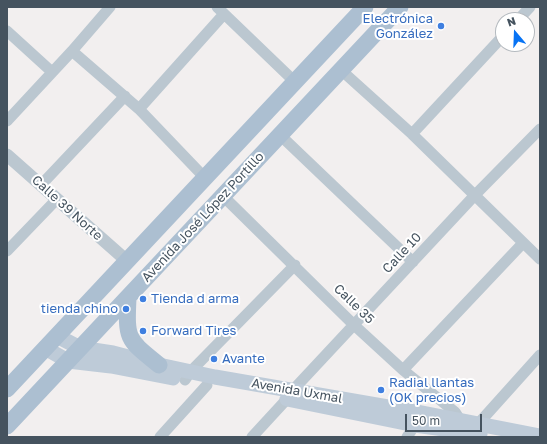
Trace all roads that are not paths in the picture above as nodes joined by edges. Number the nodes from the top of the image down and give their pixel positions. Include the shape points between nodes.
1 (110, 7) edge
2 (365, 7) edge
3 (400, 7) edge
4 (221, 10) edge
5 (7, 31) edge
6 (495, 45) edge
7 (72, 51) junction
8 (341, 70) junction
9 (52, 72) junction
10 (295, 82) junction
11 (125, 96) junction
12 (139, 109) junction
13 (7, 121) edge
14 (540, 130) edge
15 (412, 134) junction
16 (280, 135) junction
17 (7, 155) edge
18 (205, 178) junction
19 (41, 185) junction
20 (475, 195) junction
21 (223, 196) junction
22 (57, 199) junction
23 (523, 243) junction
24 (7, 251) edge
25 (540, 259) edge
26 (127, 261) junction
27 (413, 262) junction
28 (295, 265) junction
29 (128, 298) junction
30 (354, 325) junction
31 (57, 336) junction
32 (45, 348) junction
33 (80, 348) junction
34 (540, 355) edge
35 (68, 361) junction
36 (159, 365) junction
37 (403, 370) junction
38 (188, 376) junction
39 (207, 385) junction
40 (7, 389) edge
41 (290, 395) junction
42 (7, 426) edge
43 (459, 426) junction
44 (477, 428) junction
45 (411, 431) edge
46 (540, 436) edge
47 (160, 437) edge
48 (252, 437) edge
49 (498, 437) edge

1 - 7 street
2 - 10 main road, Avenida José López Portillo
3 - 8 main road, Avenida José López Portillo
4 - 10 street
4 - 12 street
5 - 9 street
6 - 15 street
7 - 9 street
7 - 11 street
8 - 15 street
8 - 16 main road, Avenida José López Portillo
9 - 13 street
10 - 18 main road, Avenida José López Portillo
11 - 12 street
11 - 19 street
12 - 18 street
14 - 20 street, Calle 10
15 - 20 street
16 - 21 main road, Avenida José López Portillo
16 - 27 street
17 - 19 street, Calle 39 Norte
18 - 26 main road, Avenida José López Portillo
19 - 22 street, Calle 39 Norte
20 - 23 street
20 - 27 street, Calle 10
21 - 28 street, Calle 35
21 - 29 main road, Avenida José López Portillo
22 - 24 street
22 - 26 street, Calle 39 Norte
23 - 25 street
23 - 37 street
26 - 31 main road, Avenida José López Portillo
27 - 30 street, Calle 10
28 - 30 street, Calle 35
28 - 38 street
29 - 33 main road, Avenida José López Portillo
29 - 36 main road via 127,329 130,338 135,346
30 - 37 street, Calle 35
30 - 41 street, Calle 10
31 - 32 main road, Avenida José López Portillo
31 - 33 main road, Avenida Uxmal
32 - 35 main road, Avenida Uxmal
32 - 40 main road, Avenida José López Portillo
33 - 35 main road, Avenida José López Portillo
33 - 36 main road, Avenida Uxmal via 113,353
34 - 44 street
35 - 38 main road, Avenida Uxmal
35 - 42 main road, Avenida José López Portillo
36 - 38 main road, Avenida Uxmal
37 - 43 street, Calle 35 via 455,412
38 - 39 main road, Avenida Uxmal
38 - 41 main road, Avenida Uxmal via 215,377
39 - 41 main road, Avenida Uxmal
39 - 47 street
41 - 43 main road, Avenida Uxmal
41 - 45 main road, Avenida Uxmal
41 - 48 street, Calle 10
43 - 44 main road, Avenida Uxmal
43 - 45 main road, Avenida Uxmal
44 - 46 main road, Avenida Uxmal
44 - 49 main road, Avenida Uxmal

